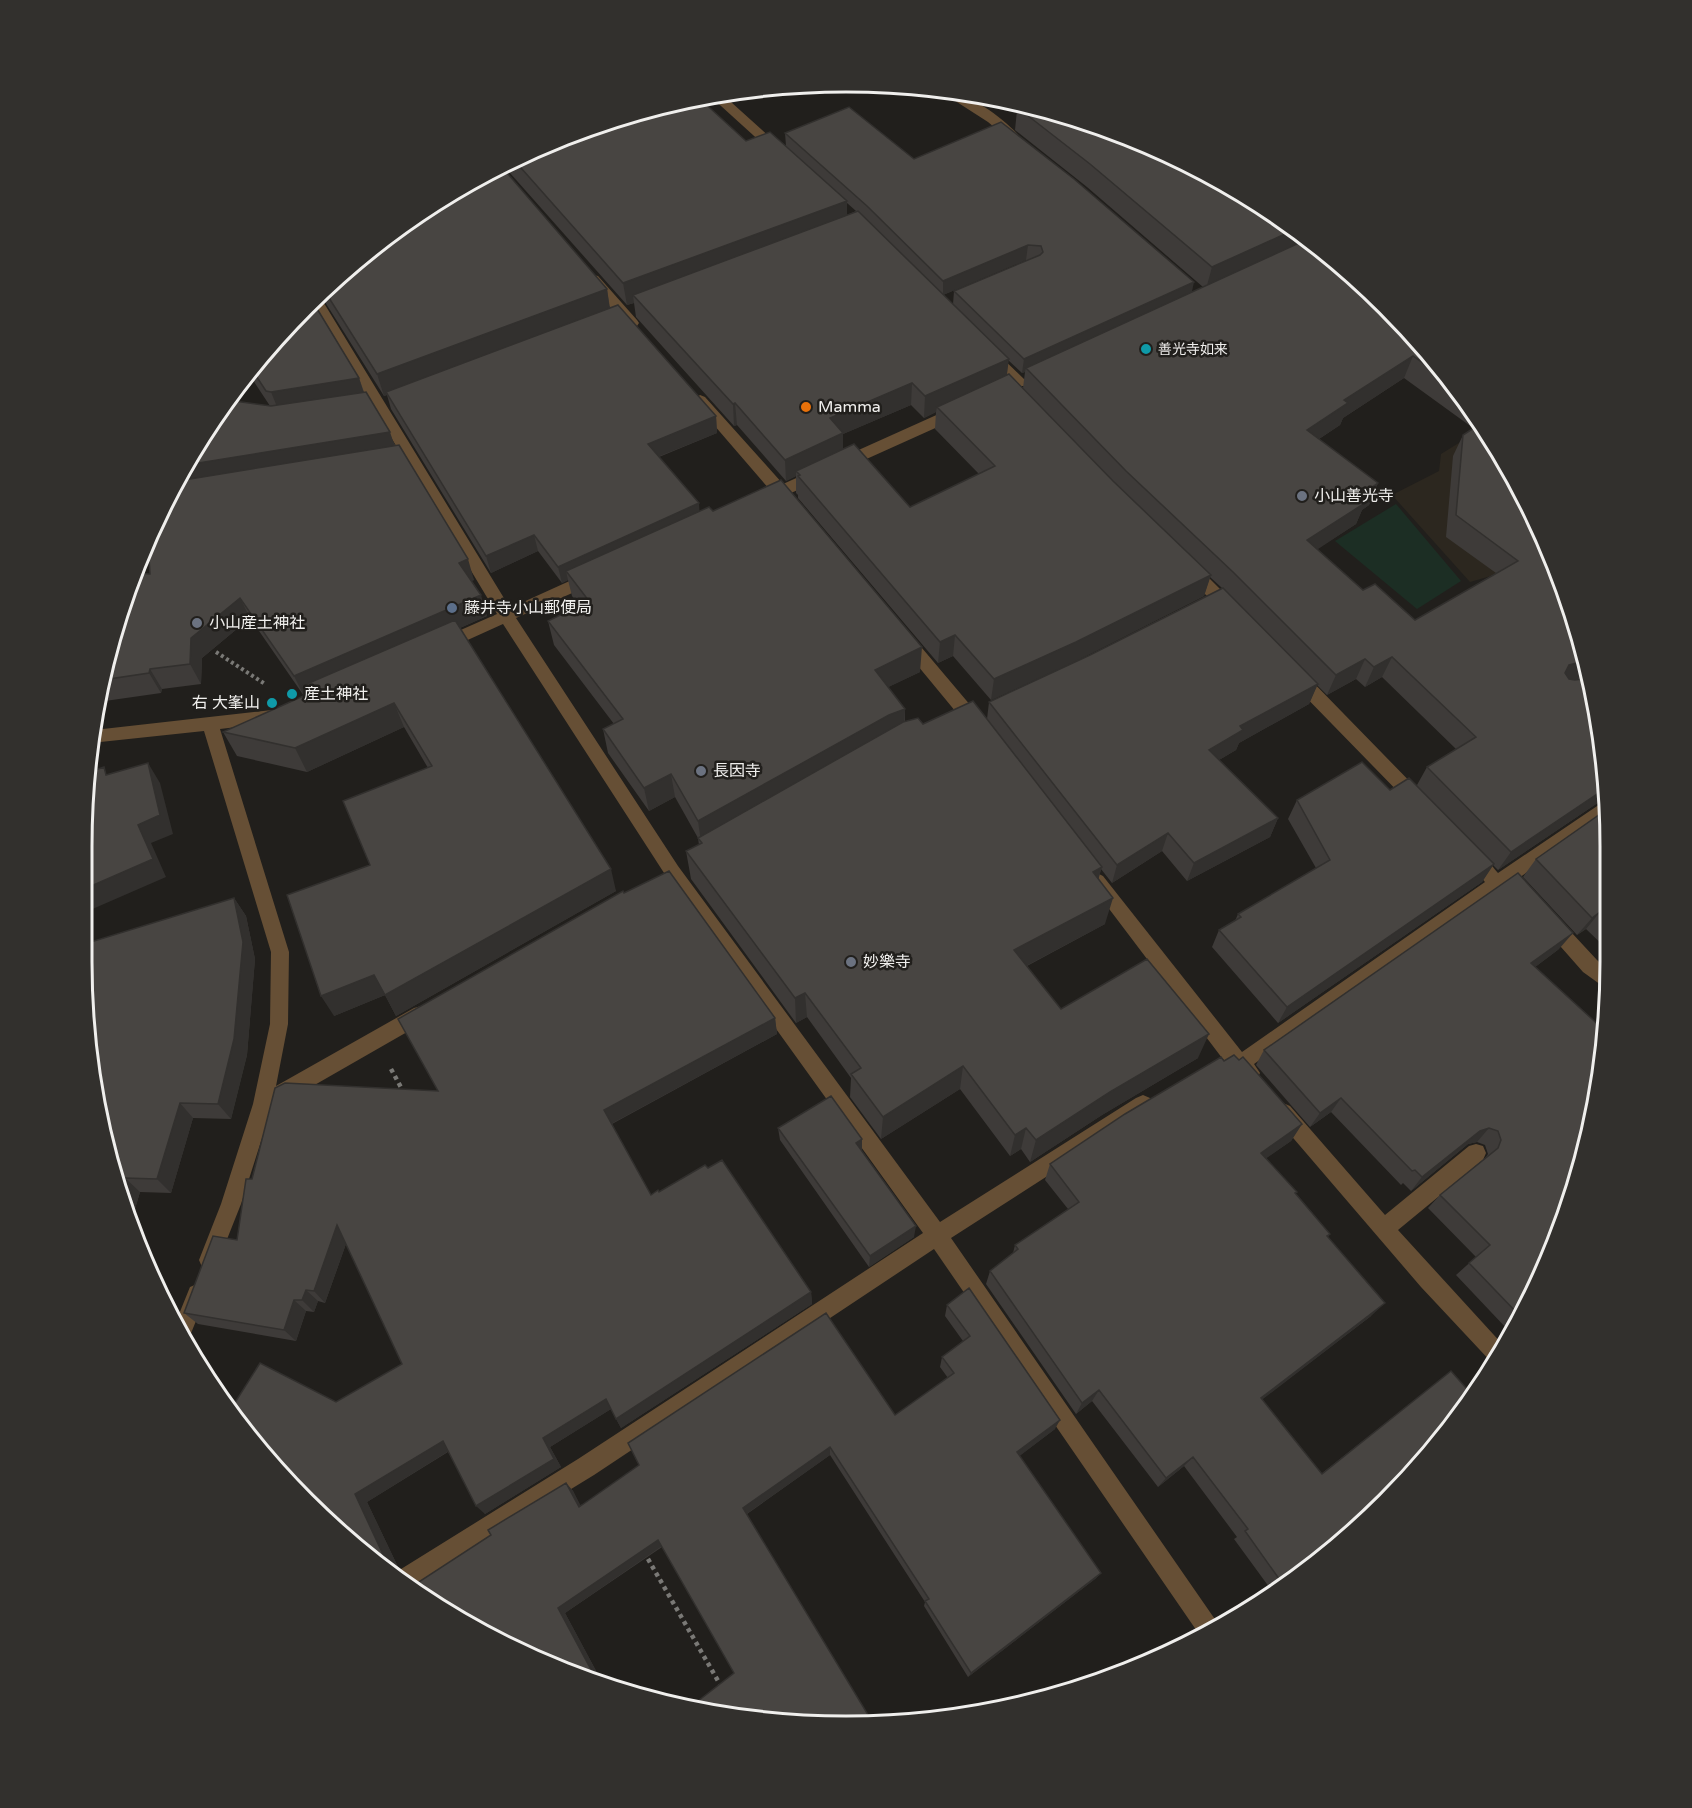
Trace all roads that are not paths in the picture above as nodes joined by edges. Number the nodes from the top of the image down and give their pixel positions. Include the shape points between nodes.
1 (965, 101) edge
2 (725, 102) edge
3 (1028, 148) edge
4 (792, 164) edge
5 (587, 272) edge
6 (319, 305) edge
7 (640, 332) edge
8 (980, 344) edge
9 (687, 385) edge
10 (1023, 386) edge
11 (387, 403) junction
12 (967, 407) edge
13 (359, 409) edge
14 (413, 458) junction
15 (390, 461) edge
16 (781, 491) junction
17 (760, 501) edge
18 (796, 509) edge
19 (1179, 560) edge
20 (602, 573) edge
21 (1219, 598) junction
22 (1199, 608) edge
23 (507, 617) junction
24 (1244, 624) edge
25 (896, 628) edge
26 (430, 650) edge
27 (1286, 666) edge
28 (289, 712) edge
29 (977, 716) junction
30 (210, 725) junction
31 (950, 726) edge
32 (100, 736) edge
33 (986, 737) edge
34 (1426, 810) edge
35 (1599, 812) edge
36 (1458, 842) edge
37 (1086, 867) edge
38 (677, 868) junction
39 (1503, 879) junction
40 (652, 882) edge
41 (1523, 892) edge
42 (1538, 909) edge
43 (1600, 974) edge
44 (437, 1005) edge
45 (1235, 1057) junction
46 (1210, 1064) edge
47 (1160, 1093) edge
48 (263, 1104) junction
49 (1476, 1153) edge
50 (1383, 1229) junction
51 (937, 1234) junction
52 (185, 1325) edge
53 (1493, 1349) edge
54 (408, 1576) edge
55 (1206, 1625) edge

1 - 3 street
2 - 4 street
5 - 7 street
6 - 11 street
8 - 10 street
9 - 16 street
11 - 13 street
11 - 14 street
12 - 16 street
14 - 15 street
14 - 23 street
16 - 17 street
16 - 18 street
19 - 21 street
20 - 23 street
21 - 22 street
21 - 24 street
23 - 26 street
23 - 38 street
25 - 29 street
27 - 34 street
28 - 30 street
29 - 31 street
29 - 33 street
30 - 32 street
30 - 48 street via 280,952 279,1024
35 - 39 street
36 - 39 street
37 - 45 street
38 - 40 street
38 - 51 street
39 - 41 street
39 - 45 street
42 - 43 street
44 - 48 street
45 - 46 street
45 - 50 street
47 - 51 street
48 - 52 street via 231,1204
49 - 50 street
50 - 53 street
51 - 54 street via 593,1462
51 - 55 street

